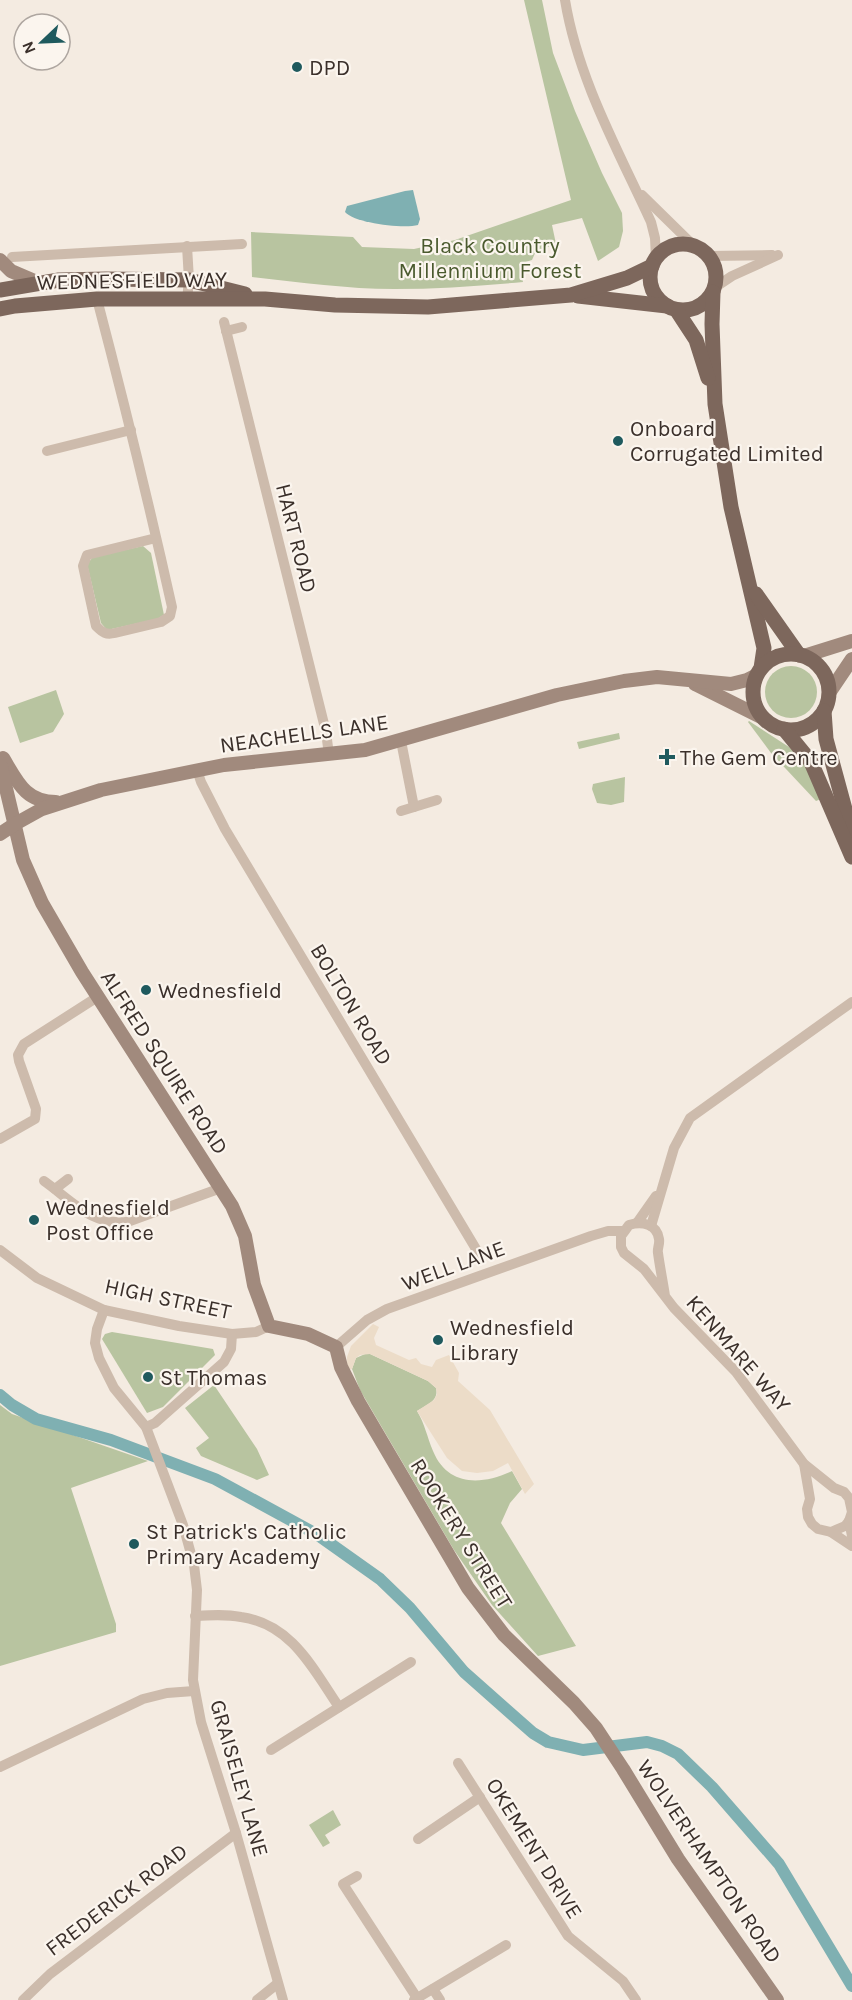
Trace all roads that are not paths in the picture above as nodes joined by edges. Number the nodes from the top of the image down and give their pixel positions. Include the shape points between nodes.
1 (565, 0) edge
2 (635, 189) junction
3 (242, 244) dead end
4 (692, 244) junction
5 (187, 246) junction
6 (710, 256) junction
7 (6, 259) edge
8 (653, 262) junction
9 (189, 280) junction
10 (39, 284) junction
11 (0, 290) edge
12 (713, 290) junction
13 (571, 295) junction
14 (97, 299) junction
15 (265, 299) junction
16 (187, 300) junction
17 (672, 308) junction
18 (0, 309) edge
19 (242, 327) dead end
20 (715, 404) junction
21 (131, 430) junction
22 (47, 451) dead end
23 (156, 538) junction
24 (751, 587) junction
25 (852, 641) edge
26 (801, 655) junction
27 (852, 659) edge
28 (759, 671) junction
29 (689, 681) junction
30 (829, 693) junction
31 (824, 711) junction
32 (763, 718) junction
33 (783, 729) junction
34 (401, 741) junction
35 (0, 754) edge
36 (329, 755) junction
37 (0, 763) edge
38 (197, 770) junction
39 (437, 800) dead end
40 (61, 801) junction
41 (414, 807) junction
42 (401, 810) dead end
43 (15, 824) junction
44 (0, 834) edge
45 (852, 835) edge
46 (852, 857) edge
47 (99, 996) junction
48 (852, 1002) edge
49 (0, 1139) edge
50 (68, 1179) dead end
51 (44, 1181) dead end
52 (221, 1188) junction
53 (55, 1189) junction
54 (660, 1190) junction
55 (637, 1223) junction
56 (651, 1226) junction
57 (624, 1231) junction
58 (591, 1236) junction
59 (620, 1242) junction
60 (0, 1250) edge
61 (657, 1250) junction
62 (479, 1254) dead end
63 (633, 1261) junction
64 (665, 1296) junction
65 (104, 1310) junction
66 (269, 1326) junction
67 (232, 1334) junction
68 (336, 1347) junction
69 (146, 1427) junction
70 (804, 1464) junction
71 (843, 1491) edge
72 (810, 1499) junction
73 (851, 1515) edge
74 (831, 1532) junction
75 (852, 1536) edge
76 (852, 1546) edge
77 (195, 1616) junction
78 (411, 1662) dead end
79 (195, 1690) junction
80 (339, 1707) junction
81 (608, 1746) joint
82 (271, 1750) dead end
83 (458, 1763) dead end
84 (0, 1767) edge
85 (480, 1797) junction
86 (236, 1833) junction
87 (418, 1839) dead end
88 (357, 1876) dead end
89 (506, 1945) dead end
90 (277, 1984) junction
91 (433, 1989) junction
92 (415, 1999) edge
93 (23, 2000) edge
94 (257, 2000) edge
95 (283, 2000) edge
96 (440, 2000) edge
97 (636, 2000) edge
98 (777, 2000) edge

1 - 2 street via 602,121
2 - 4 street
2 - 8 street via 655,238
3 - 5 street
4 - 6 main road
4 - 8 main road via 678,243 666,248
5 - 7 street
5 - 9 street
6 - 12 main road via 717,278
6 - 12 street via 778,255 740,272
7 - 10 street via 11,271
8 - 13 main road, WEDNESFIELD WAY via 627,278
8 - 17 main road via 652,287 659,299
9 - 10 main road, WEDNESFIELD WAY via 59,280
9 - 15 main road, WEDNESFIELD WAY
9 - 16 street
10 - 11 main road, WEDNESFIELD WAY
12 - 17 main road via 704,304 690,310
12 - 20 main road
13 - 15 main road, WEDNESFIELD WAY via 428,307
13 - 17 main road, WEDNESFIELD WAY
14 - 16 main road, WEDNESFIELD WAY
14 - 18 main road, WEDNESFIELD WAY
14 - 21 street
15 - 16 main road, WEDNESFIELD WAY
17 - 20 main road via 696,340
19 - 36 street, HART ROAD via 225,326
20 - 24 main road via 731,507
21 - 22 street
21 - 23 street
23 - 23 street via 172,607 170,616 161,622 108,635 102,633 96,626 83,566 87,555
24 - 26 main road
24 - 28 main road via 764,648
25 - 26 street
26 - 28 main road via 786,654 772,659
26 - 30 main road via 822,670
27 - 30 street
28 - 29 street, NEACHELLS LANE via 747,680 731,684
28 - 32 main road via 753,696
29 - 32 street, NEACHELLS LANE
29 - 34 street, NEACHELLS LANE via 657,677 587,687
30 - 31 main road
31 - 33 main road via 808,726
31 - 45 main road via 826,739
32 - 33 main road
33 - 46 main road via 811,762
34 - 36 street, NEACHELLS LANE
34 - 41 street
35 - 40 street via 23,791 37,799
36 - 38 street, NEACHELLS LANE
37 - 43 street, ALFRED SQUIRE ROAD
38 - 40 street, NEACHELLS LANE
38 - 62 street, BOLTON ROAD via 225,829
39 - 41 street
40 - 43 street, NEACHELLS LANE
41 - 42 street
43 - 44 street, NEACHELLS LANE
43 - 47 street, ALFRED SQUIRE ROAD via 23,860 42,903
47 - 49 street via 24,1044 18,1055 36,1109 34,1119
47 - 52 street, ALFRED SQUIRE ROAD
48 - 54 street via 690,1119 674,1148
50 - 53 street
51 - 53 street
52 - 53 street via 116,1223 94,1218
52 - 66 street, ALFRED SQUIRE ROAD via 245,1236 254,1285
54 - 55 street
54 - 56 street
55 - 56 street
55 - 57 street
56 - 61 street via 659,1238
57 - 58 street, WELL LANE
57 - 59 street
58 - 59 street
58 - 68 street, WELL LANE via 387,1310 367,1320
59 - 63 street
60 - 65 street, HIGH STREET via 37,1278
61 - 63 street via 648,1260
61 - 64 street
63 - 64 street, KENMARE WAY
64 - 70 street, KENMARE WAY via 736,1372
65 - 67 street, HIGH STREET
65 - 69 street, GRAISELEY LANE via 95,1343 99,1358 114,1388
66 - 67 street, HIGH STREET via 256,1332
66 - 68 street, HIGH STREET via 308,1334
67 - 69 street via 231,1349 224,1362 156,1423
68 - 81 street, ROOKERY STREET via 341,1367 368,1418 480,1606 525,1658 574,1703
69 - 77 street, GRAISELEY LANE via 194,1565
70 - 71 street
70 - 72 street
71 - 72 street via 820,1490
71 - 73 street via 849,1498
72 - 74 street via 807,1509 812,1524
73 - 74 street via 845,1526
73 - 75 street
74 - 76 street
77 - 79 street, GRAISELEY LANE
77 - 80 street via 240,1616 276,1628 298,1647
78 - 80 street
79 - 84 street via 143,1699
79 - 86 street, GRAISELEY LANE via 204,1733
80 - 82 street
81 - 98 street, WOLVERHAMPTON ROAD via 678,1859
83 - 85 street, OKEMENT DRIVE
85 - 87 street
85 - 97 street, OKEMENT DRIVE via 567,1936 623,1981
86 - 90 street, GRAISELEY LANE
86 - 93 street, FREDERICK ROAD via 50,1974
88 - 92 street via 343,1884
89 - 91 street
90 - 94 street
90 - 95 street, GRAISELEY LANE
91 - 92 street
91 - 96 street

